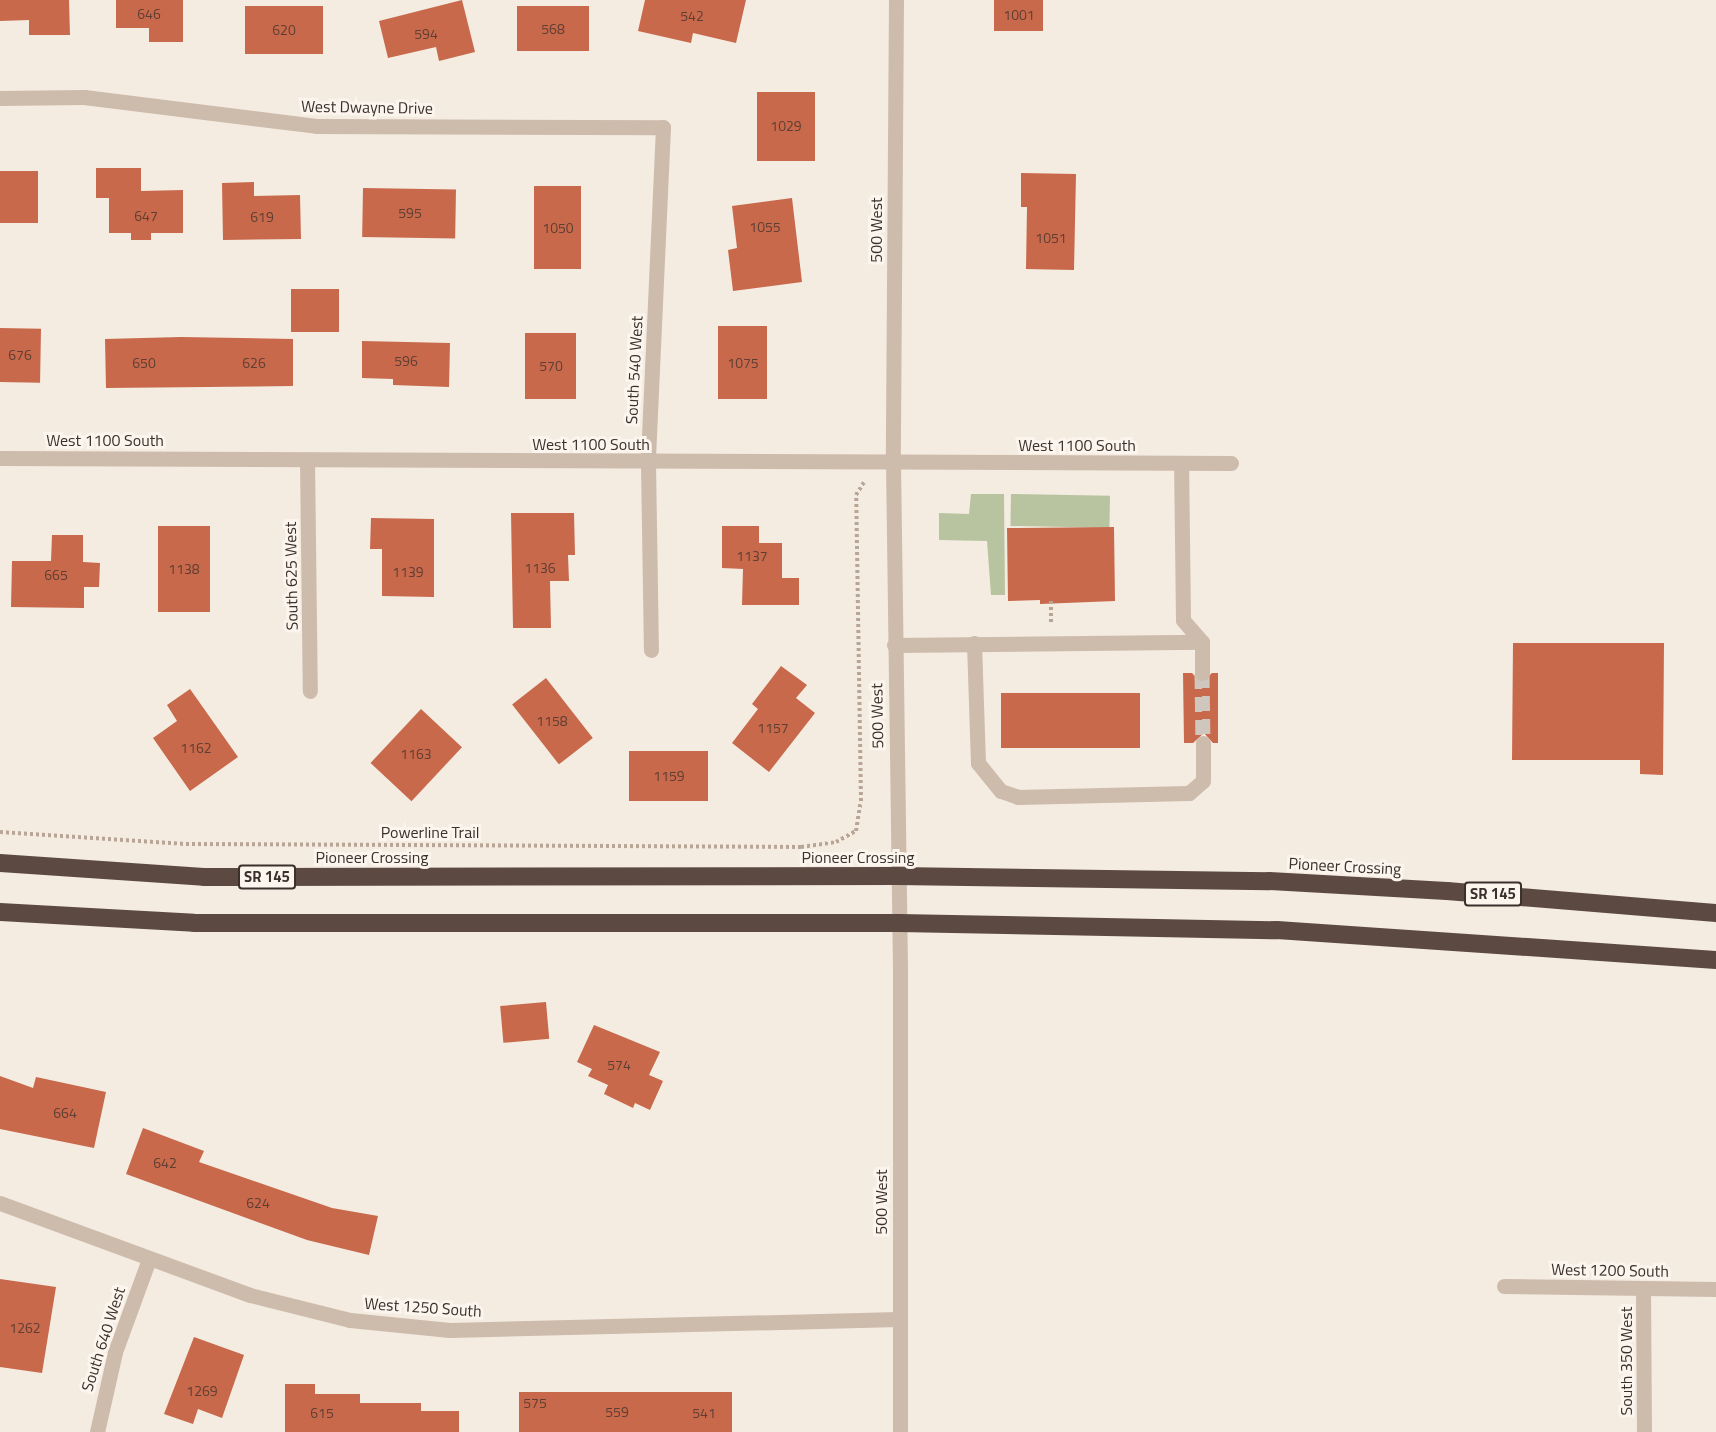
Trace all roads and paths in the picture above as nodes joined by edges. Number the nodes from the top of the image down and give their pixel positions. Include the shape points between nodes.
1 (896, 0) edge
2 (0, 98) edge
3 (663, 127) joint
4 (0, 458) edge
5 (308, 460) junction
6 (893, 462) junction
7 (648, 463) junction
8 (1181, 463) junction
9 (1231, 463) dead end
10 (856, 495) dead end
11 (1202, 642) junction
12 (974, 644) junction
13 (894, 645) junction
14 (651, 650) dead end
15 (1202, 673) tunnel mouth
16 (310, 691) dead end
17 (1203, 743) tunnel mouth
18 (0, 832) edge
19 (0, 863) edge
20 (897, 876) junction
21 (0, 912) edge
22 (1716, 913) edge
23 (898, 923) junction
24 (1716, 960) edge
25 (0, 1203) edge
26 (149, 1259) junction
27 (1504, 1286) dead end
28 (1643, 1289) junction
29 (1716, 1289) edge
30 (899, 1319) junction
31 (97, 1432) edge
32 (900, 1432) edge
33 (1644, 1432) edge

1 - 6 street, 500 West
2 - 3 street, West Dwayne Drive via 84,97 316,126
3 - 7 street, South 540 West
4 - 5 street, West 1100 South
5 - 7 street, West 1100 South
5 - 16 street, South 625 West
6 - 7 street, West 1100 South
6 - 8 street, West 1100 South
6 - 13 street, 500 West
7 - 14 street, South 540 West
8 - 9 street, West 1100 South
8 - 11 street via 1183,620
10 - 18 path, Powerline Trail via 861,801 856,831 836,842 801,847 186,844
11 - 12 street
11 - 15 street
12 - 13 street
12 - 17 street via 978,763 1001,791 1018,797 1189,793 1203,781
13 - 20 street, 500 West
19 - 20 highway, Pioneer Crossing / SR 145 via 204,877
20 - 22 highway, Pioneer Crossing / SR 145 via 1269,881
20 - 23 street, 500 West
21 - 23 highway via 194,923
23 - 24 highway via 1277,930
23 - 30 street, 500 West
25 - 26 street, West 1250 South
26 - 30 street, West 1250 South via 250,1294 350,1320 450,1330
26 - 31 street, South 640 West via 115,1352
27 - 28 street, West 1200 South
28 - 29 street, West 1200 South
28 - 33 street, South 350 West
30 - 32 street, 500 West

